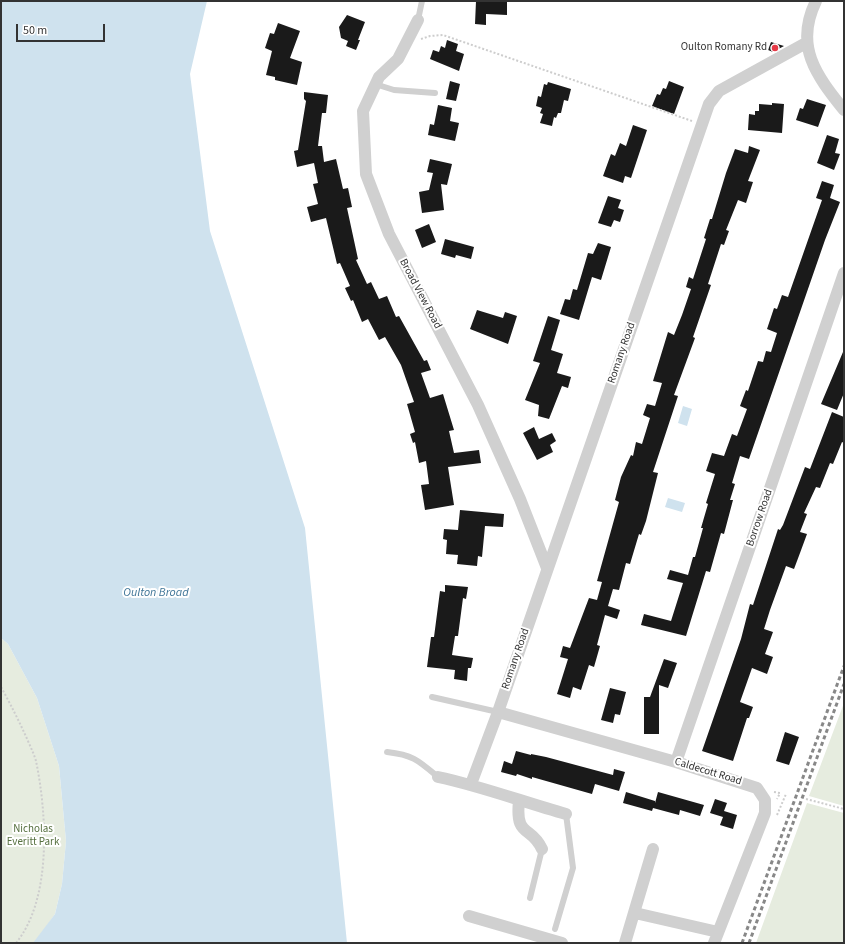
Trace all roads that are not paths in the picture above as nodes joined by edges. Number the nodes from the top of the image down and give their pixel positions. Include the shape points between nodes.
1 (422, 1) edge
2 (816, 1) edge
3 (418, 20) joint
4 (806, 44) junction
5 (375, 84) junction
6 (435, 93) dead end
7 (844, 110) edge
8 (844, 273) edge
9 (547, 568) junction
10 (432, 697) dead end
11 (498, 712) junction
12 (387, 752) dead end
13 (676, 762) junction
14 (438, 777) joint
15 (471, 784) junction
16 (519, 801) junction
17 (566, 814) joint
18 (542, 849) joint
19 (653, 850) dead end
20 (530, 898) dead end
21 (635, 913) junction
22 (469, 916) dead end
23 (555, 929) dead end
24 (716, 938) edge
25 (562, 943) edge
26 (625, 943) edge

1 - 3 lane
2 - 4 street via 809,19
3 - 5 street, Broad View Road via 398,59
4 - 7 street via 821,82
4 - 9 street, Romany Road via 719,91 709,104
5 - 6 lane via 394,90
5 - 9 street, Broad View Road via 363,111 366,174 389,234 478,406 520,499
8 - 13 street, Borrow Road
9 - 11 street, Romany Road
10 - 11 lane
11 - 13 street, Caldecott Road
11 - 15 street, Romany Road
12 - 14 lane via 416,758
13 - 24 street, Caldecott Road via 757,788 765,800 765,813
14 - 15 street
15 - 16 street
16 - 17 street
16 - 18 street via 521,827
17 - 23 lane via 573,868
18 - 20 lane
19 - 21 street
21 - 24 street
21 - 26 street
22 - 25 street

